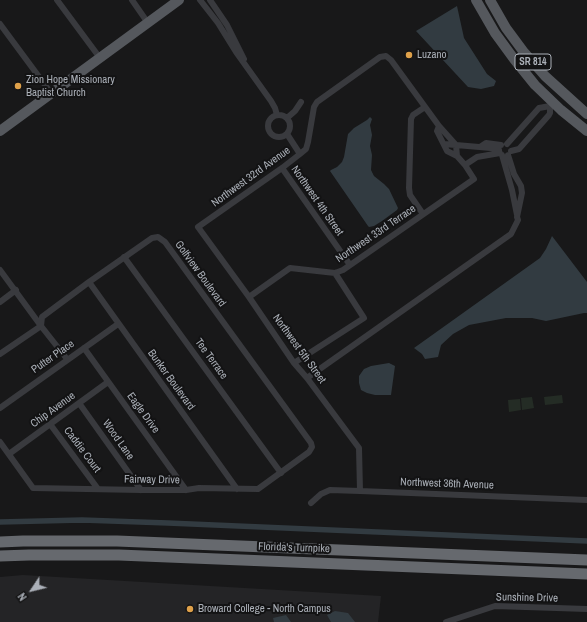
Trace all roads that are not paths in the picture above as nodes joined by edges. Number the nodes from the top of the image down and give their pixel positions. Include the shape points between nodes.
1 (57, 0) edge
2 (132, 0) edge
3 (179, 0) edge
4 (200, 0) edge
5 (210, 0) edge
6 (476, 0) edge
7 (490, 0) edge
8 (148, 23) junction
9 (0, 24) edge
10 (100, 58) junction
11 (248, 68) junction
12 (51, 94) junction
13 (301, 102) dead end
14 (552, 105) junction
15 (425, 107) junction
16 (587, 114) edge
17 (277, 115) junction
18 (287, 118) junction
19 (587, 118) edge
20 (439, 126) junction
21 (0, 129) edge
22 (587, 131) edge
23 (287, 134) junction
24 (444, 144) junction
25 (456, 145) junction
26 (504, 150) junction
27 (300, 154) junction
28 (457, 156) junction
29 (465, 164) junction
30 (282, 168) junction
31 (423, 214) junction
32 (517, 217) junction
33 (198, 227) joint
34 (124, 257) junction
35 (350, 266) junction
36 (0, 270) edge
37 (335, 273) junction
38 (89, 282) junction
39 (16, 290) junction
40 (248, 297) junction
41 (0, 302) edge
42 (118, 324) junction
43 (41, 326) junction
44 (84, 348) junction
45 (0, 354) edge
46 (67, 359) junction
47 (294, 363) junction
48 (308, 378) junction
49 (108, 382) junction
50 (79, 403) junction
51 (0, 408) edge
52 (50, 424) junction
53 (0, 442) edge
54 (312, 446) joint
55 (9, 454) junction
56 (281, 473) junction
57 (98, 489) junction
58 (237, 489) junction
59 (141, 490) junction
60 (186, 490) junction
61 (360, 491) junction
62 (587, 500) edge
63 (311, 503) dead end
64 (0, 542) edge
65 (0, 556) edge
66 (587, 560) edge
67 (587, 574) edge
68 (587, 609) edge
69 (446, 622) edge

1 - 10 street
2 - 8 street
3 - 8 main road
4 - 11 street
5 - 11 street via 230,29
6 - 14 main road, SR 814 via 495,33
7 - 16 main road, SR 814 via 523,51 545,76
8 - 10 main road
9 - 12 street
10 - 12 main road
11 - 17 street
12 - 21 main road
13 - 18 street
14 - 19 main road via 569,109 578,117
14 - 22 main road, SR 814
14 - 26 street via 539,108
14 - 26 street via 548,116 519,149
15 - 20 street
15 - 27 street, Northwest 32rd Avenue via 391,60 386,56 380,57 315,104 308,142
15 - 31 street via 411,119 409,188
17 - 18 street
17 - 23 street via 268,122 269,130 277,136
18 - 23 street via 290,128
20 - 24 street via 437,131
20 - 25 street
23 - 27 street
24 - 25 street
24 - 28 street, Northwest 33rd Terrace via 447,151
25 - 26 street
25 - 28 street
26 - 29 street via 477,156
26 - 32 street
26 - 32 street via 521,186
27 - 30 street, Northwest 32rd Avenue
28 - 29 street, Northwest 33rd Terrace
29 - 31 street, Northwest 33rd Terrace via 474,179
30 - 33 street, Northwest 32rd Avenue
30 - 35 street, Northwest 4th Street
31 - 35 street, Northwest 33rd Terrace
32 - 48 street via 511,234
33 - 40 street, Northwest 5th Street
34 - 38 street, Golfview Boulevard
34 - 54 street, Golfview Boulevard via 152,238 158,237 165,242
34 - 56 street, Tee Terrace
35 - 37 street, Northwest 33rd Terrace
36 - 39 street
37 - 40 street, Northwest 33rd Terrace via 290,268
37 - 47 street via 364,318
38 - 42 street, Bunker Boulevard
38 - 43 street, Golfview Boulevard via 42,317
39 - 41 street
39 - 43 street
40 - 47 street, Northwest 5th Street
42 - 44 street, Putter Place
42 - 58 street, Bunker Boulevard
43 - 45 street
43 - 46 street
44 - 46 street, Putter Place
44 - 49 street, Eagle Drive
46 - 51 street, Putter Place
47 - 48 street, Northwest 5th Street
48 - 61 street, Northwest 5th Street via 359,448
49 - 50 street, Chip Avenue
49 - 60 street, Eagle Drive
50 - 52 street, Chip Avenue
50 - 59 street, Wood Lane
52 - 55 street, Chip Avenue
52 - 57 street, Caddie Court
53 - 55 street, Fairway Drive
54 - 56 street, Fairway Drive via 309,452
55 - 57 street, Fairway Drive via 33,488
56 - 58 street, Fairway Drive via 258,490
57 - 59 street, Fairway Drive
58 - 60 street, Fairway Drive
59 - 60 street, Fairway Drive
61 - 62 street, Northwest 36th Avenue
61 - 63 street, Northwest 36th Avenue via 330,490
64 - 66 highway, Florida's Turnpike via 118,541
65 - 67 highway, Florida's Turnpike via 119,555
68 - 69 street, Sunshine Drive via 495,606

